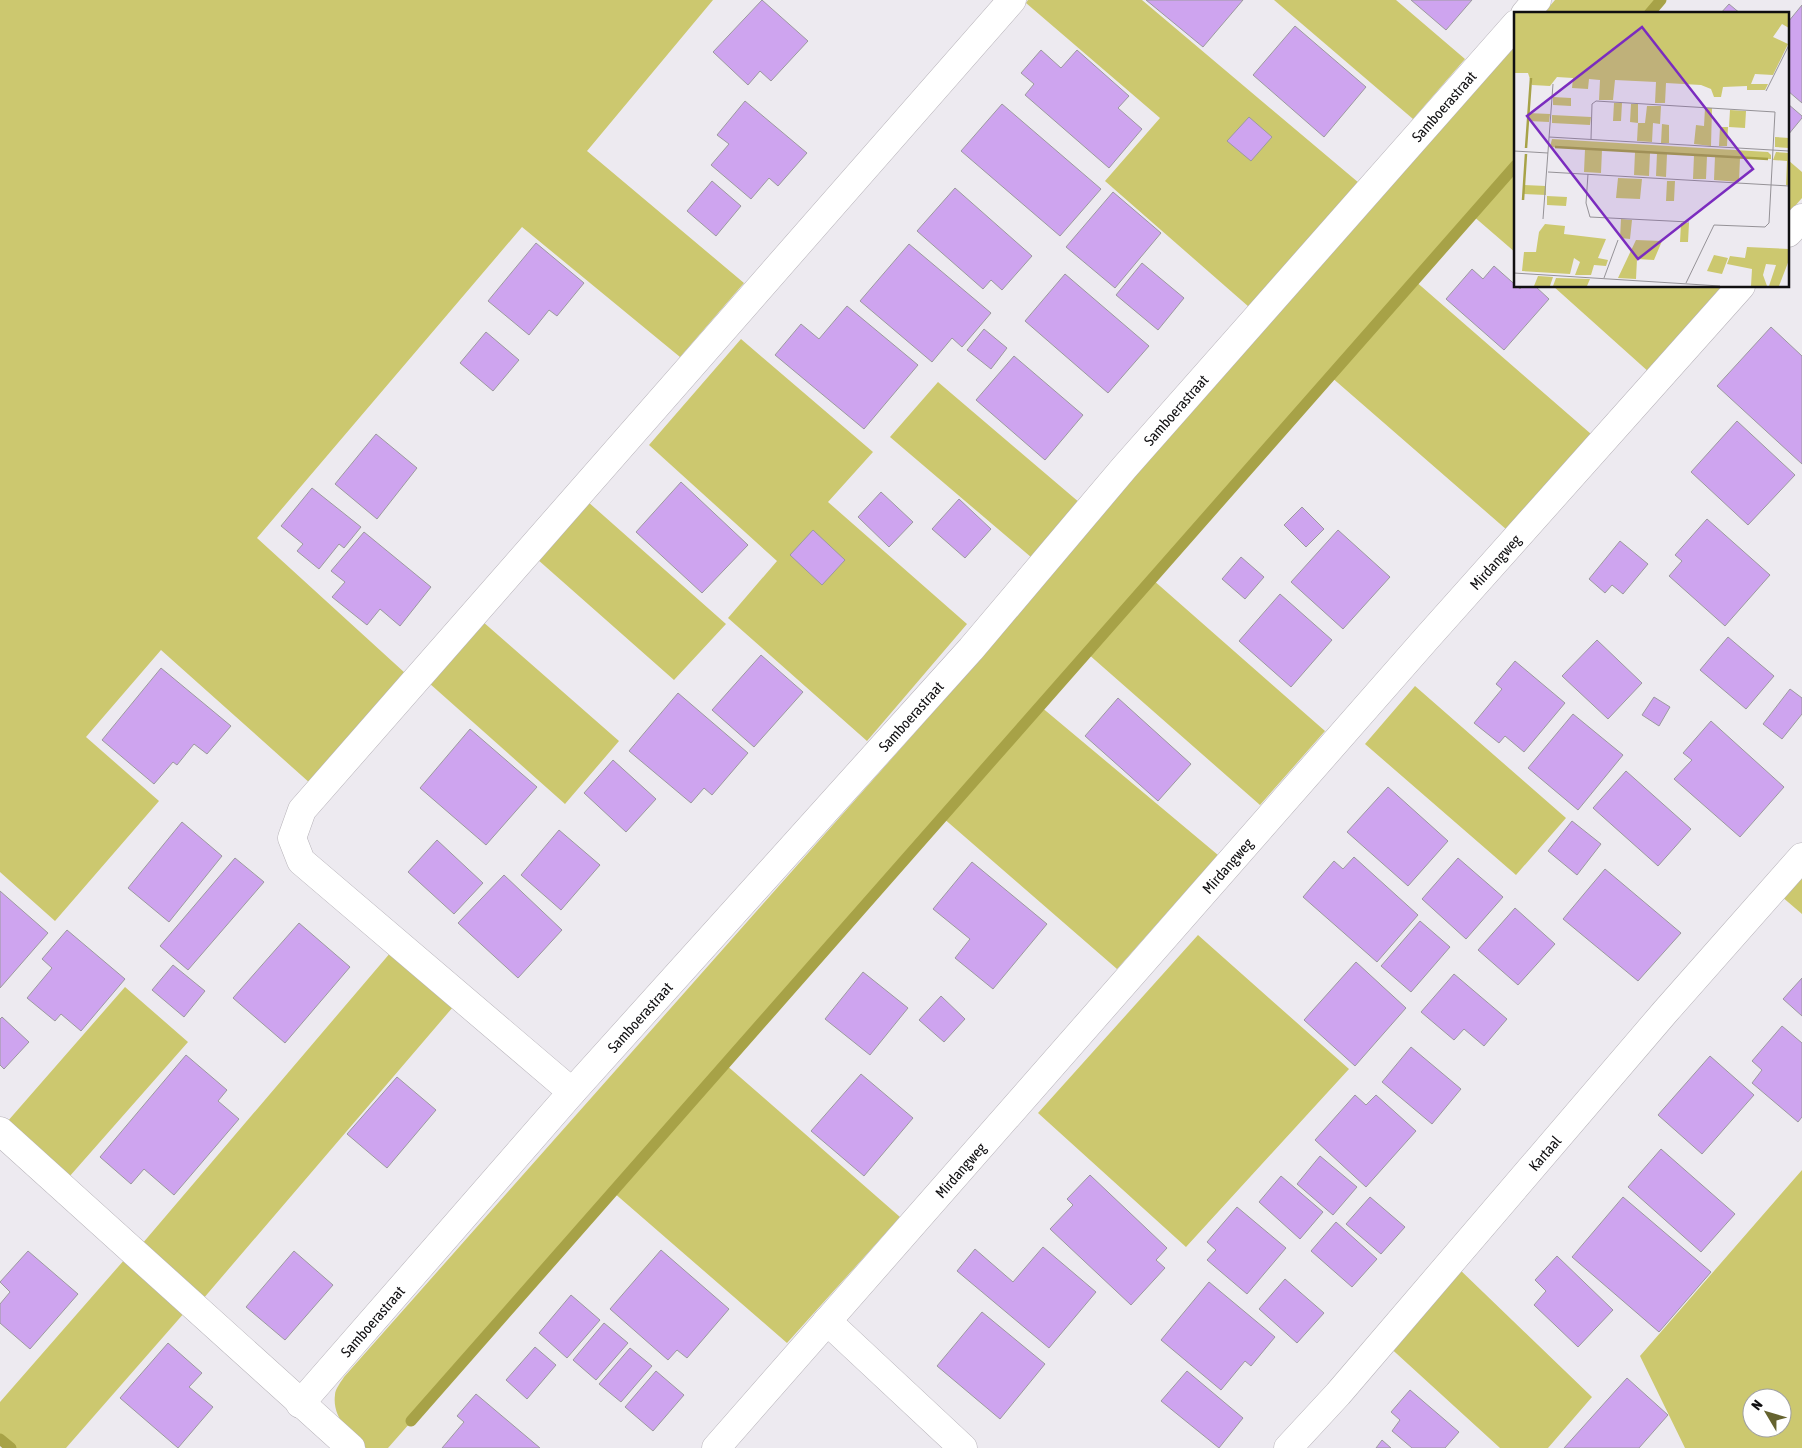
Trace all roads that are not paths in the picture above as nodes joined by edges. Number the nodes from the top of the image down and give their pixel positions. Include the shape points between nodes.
1 (1012, 0) edge
2 (1537, 0) edge
3 (1527, 12) edge
4 (1514, 26) edge
5 (1802, 218) edge
6 (1790, 231) edge
7 (1739, 288) edge
8 (1802, 857) edge
9 (572, 1092) junction
10 (0, 1131) edge
11 (827, 1321) junction
12 (300, 1404) junction
13 (351, 1448) edge
14 (716, 1448) edge
15 (963, 1448) edge
16 (1288, 1448) edge

1 - 9 street via 302,810 292,838 300,861
2 - 3 street
4 - 9 street, Samboerastraat via 1130,460 971,649
5 - 6 street
7 - 11 street, Mirdangweg
8 - 16 street, Kartaal
9 - 12 street, Samboerastraat
10 - 12 street
11 - 14 street, Mirdangweg
11 - 15 street
12 - 13 street

